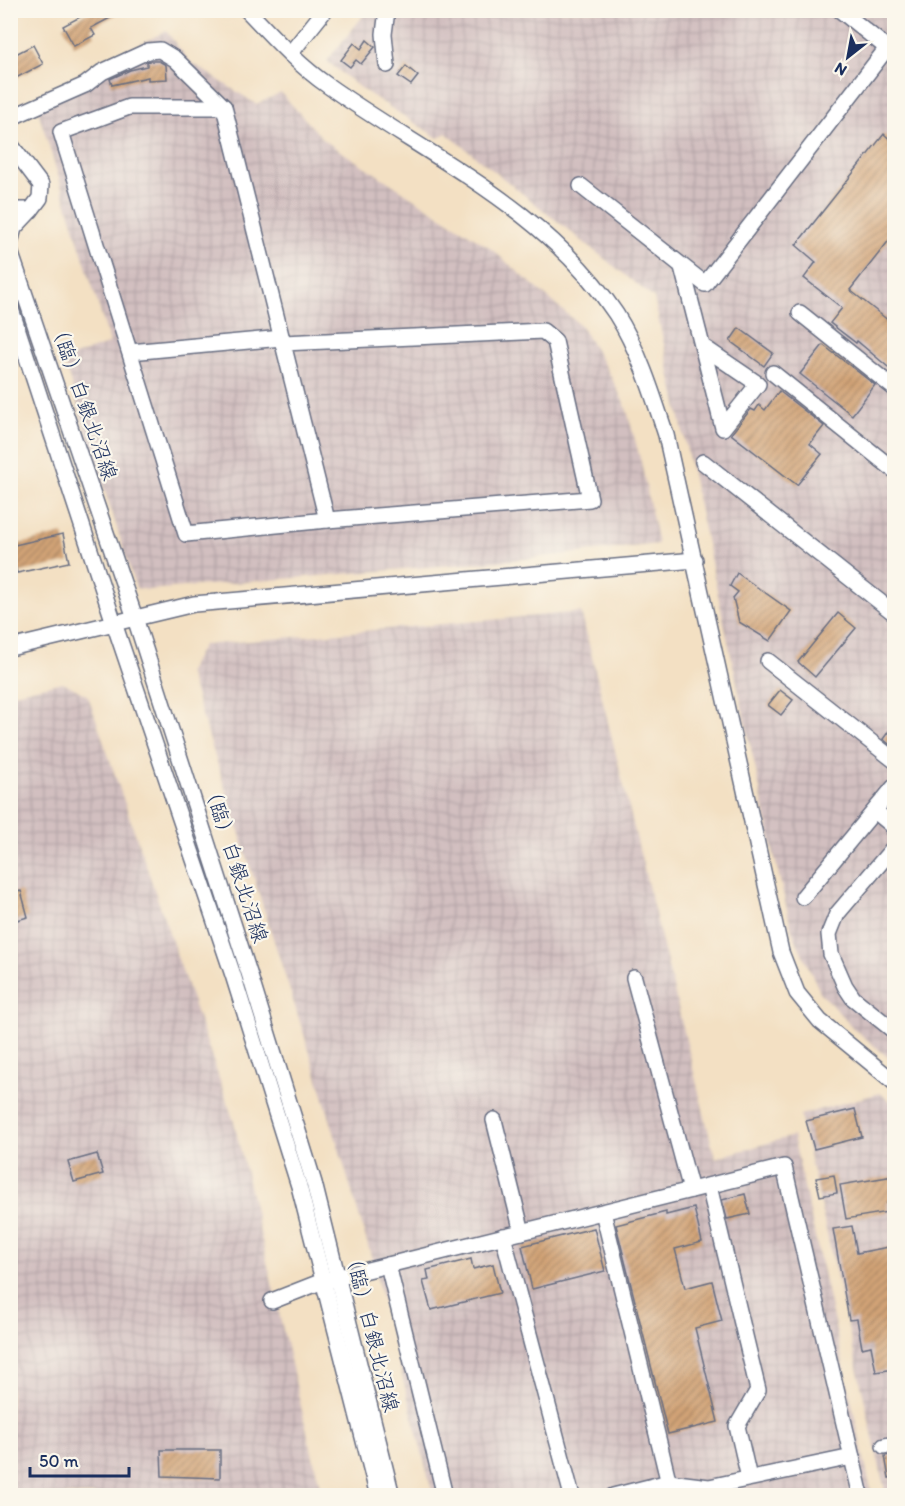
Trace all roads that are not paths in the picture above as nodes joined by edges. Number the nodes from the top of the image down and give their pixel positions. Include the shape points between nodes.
1 (247, 10) edge
2 (325, 10) edge
3 (387, 10) edge
4 (840, 10) edge
5 (290, 54) junction
6 (387, 65) dead end
7 (224, 107) junction
8 (10, 118) edge
9 (10, 144) edge
10 (581, 186) dead end
11 (10, 210) edge
12 (31, 210) junction
13 (10, 243) edge
14 (10, 251) edge
15 (682, 267) junction
16 (10, 306) edge
17 (800, 313) dead end
18 (283, 340) junction
19 (702, 345) junction
20 (130, 352) junction
21 (774, 373) dead end
22 (894, 388) edge
23 (703, 462) dead end
24 (893, 465) edge
25 (327, 520) junction
26 (695, 560) junction
27 (894, 613) edge
28 (135, 618) junction
29 (114, 623) junction
30 (10, 648) edge
31 (768, 661) dead end
32 (894, 760) edge
33 (894, 788) edge
34 (875, 811) junction
35 (894, 830) edge
36 (894, 847) edge
37 (802, 897) dead end
38 (634, 978) dead end
39 (894, 1031) edge
40 (894, 1082) edge
41 (494, 1120) dead end
42 (709, 1186) junction
43 (691, 1190) junction
44 (603, 1212) junction
45 (522, 1232) junction
46 (503, 1236) junction
47 (388, 1265) junction
48 (330, 1279) junction
49 (272, 1301) dead end
50 (852, 1457) junction
51 (749, 1478) junction
52 (670, 1489) edge
53 (378, 1496) edge
54 (392, 1496) edge
55 (445, 1496) edge
56 (572, 1496) edge
57 (613, 1496) edge
58 (861, 1496) edge

1 - 5 street
2 - 5 street
3 - 6 street
4 - 15 street via 887,48 705,284
5 - 26 street via 325,84 496,195 543,230 582,270 617,315 645,374 666,435
7 - 8 street via 175,59 160,50 148,51
7 - 18 street
7 - 20 street via 129,107 61,132
9 - 12 street via 41,185 40,198
10 - 15 street
11 - 12 street
12 - 13 street via 14,228
14 - 28 street, （臨）白銀北沼線
15 - 19 street
16 - 29 street, （臨）白銀北沼線
17 - 22 street
18 - 20 street
18 - 25 street
18 - 25 street via 543,331 555,341 590,499
19 - 19 street via 718,407 723,428 758,384
20 - 25 street via 186,534
21 - 24 street
23 - 27 street
26 - 28 street via 194,604
26 - 40 street via 781,952 797,993 820,1022
28 - 29 street
28 - 48 street, （臨）白銀北沼線 via 314,1183
29 - 30 street
29 - 48 street, （臨）白銀北沼線
31 - 32 street
33 - 34 street
34 - 35 street
34 - 37 street
36 - 39 street via 837,914 829,934 831,954 853,998
38 - 43 street
41 - 45 street
42 - 43 street
42 - 50 street via 784,1167
42 - 51 street via 758,1390 737,1426
43 - 44 street
44 - 45 street
44 - 52 street
45 - 46 street
46 - 47 street
46 - 56 street
47 - 48 street
47 - 55 street
48 - 49 street
48 - 53 street, （臨）白銀北沼線
48 - 54 street, （臨）白銀北沼線
50 - 51 street
50 - 58 street
51 - 52 street via 709,1487
52 - 57 street

